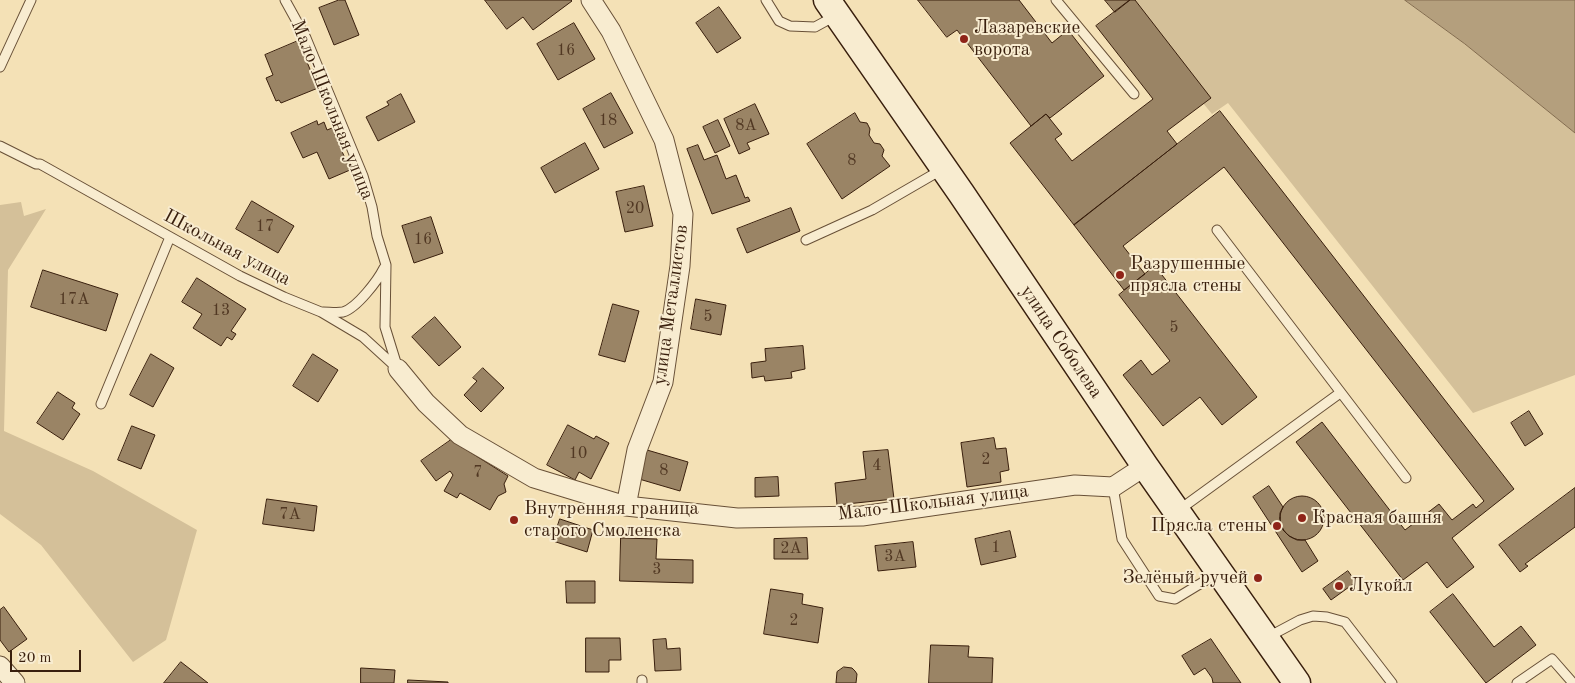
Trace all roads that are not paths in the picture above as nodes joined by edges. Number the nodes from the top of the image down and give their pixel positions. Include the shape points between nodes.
1 (31, 0) edge
2 (285, 0) edge
3 (591, 0) edge
4 (766, 0) edge
5 (1056, 0) edge
6 (832, 7) edge
7 (0, 67) edge
8 (1134, 94) dead end
9 (0, 146) edge
10 (944, 169) junction
11 (1217, 230) dead end
12 (170, 238) junction
13 (806, 240) dead end
14 (386, 265) junction
15 (321, 312) junction
16 (398, 369) junction
17 (1340, 393) junction
18 (101, 404) dead end
19 (1145, 466) junction
20 (1406, 478) dead end
21 (1114, 487) junction
22 (626, 506) junction
23 (1177, 512) junction
24 (1219, 572) junction
25 (1265, 639) junction
26 (0, 666) edge
27 (15, 683) edge
28 (1297, 683) edge
29 (1392, 683) edge
30 (1517, 683) edge
31 (1573, 683) edge

1 - 7 lane
2 - 14 lane, Мало-Школьная улица via 306,38 363,176
3 - 22 street, улица Металлистов via 611,30 664,140 683,214 680,266 663,382 637,450
4 - 6 lane via 779,21 790,26 815,27
5 - 8 lane
6 - 10 main road, улица Соболева
9 - 12 lane, Школьная улица via 40,164
10 - 13 lane via 872,210
10 - 19 main road, улица Соболева
11 - 17 lane
12 - 15 lane, Школьная улица via 249,280
12 - 18 lane
14 - 15 lane via 364,297 344,312
14 - 16 lane, Мало-Школьная улица via 385,327
15 - 16 lane, Школьная улица via 363,337
16 - 22 street, Мало-Школьная улица via 426,403 460,435 534,478
17 - 20 lane
17 - 23 lane
19 - 21 street
19 - 23 main road, улица Соболева
21 - 22 street, Мало-Школьная улица via 1075,485 862,516 736,518
21 - 24 lane via 1122,539 1159,596 1175,599
23 - 24 main road, улица Соболева
24 - 25 main road, улица Соболева
25 - 28 main road, улица Соболева
25 - 29 lane via 1313,616 1345,622
26 - 27 street
30 - 31 lane via 1552,659

